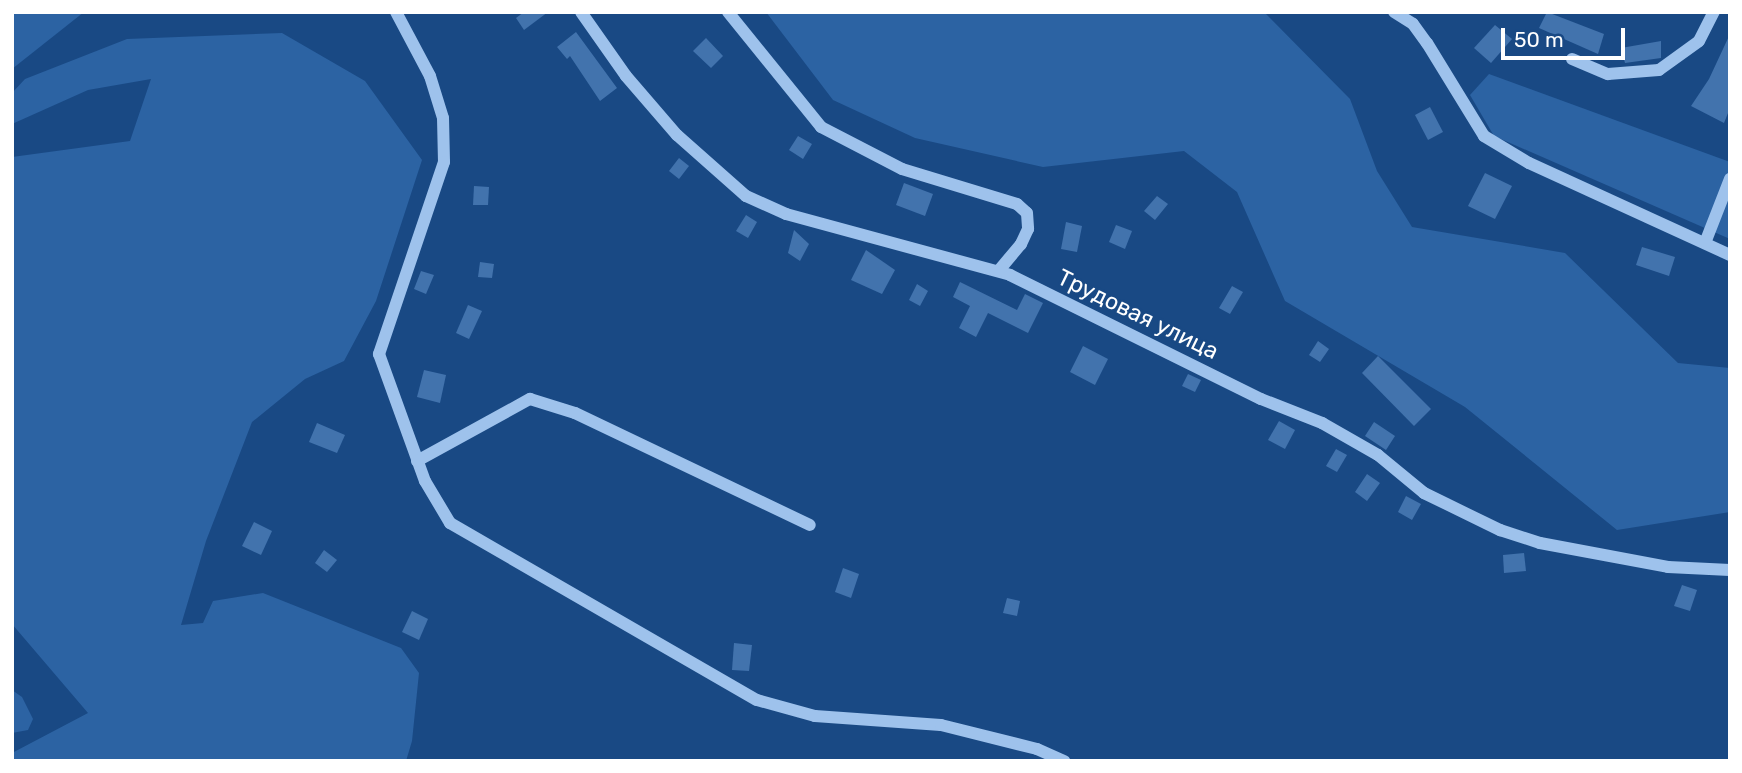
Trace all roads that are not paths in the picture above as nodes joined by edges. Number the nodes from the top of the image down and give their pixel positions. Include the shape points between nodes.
1 (396, 12) edge
2 (581, 12) edge
3 (728, 12) edge
4 (1394, 12) edge
5 (1714, 12) edge
6 (1410, 18) edge
7 (1572, 59) dead end
8 (1730, 179) edge
9 (1705, 243) junction
10 (1730, 255) edge
11 (998, 271) junction
12 (418, 461) junction
13 (810, 525) dead end
14 (1730, 570) edge
15 (1064, 761) edge

1 - 12 street via 430,76 443,118 443,162 433,202 379,354
2 - 11 street, Трудовая улица via 626,76 677,135 746,195 786,214
3 - 11 street via 821,127 902,169 1017,204 1027,213 1028,229 1021,244
4 - 6 street
5 - 7 street via 1699,41 1659,70 1608,74
6 - 9 street via 1484,136 1529,163
8 - 9 street
9 - 10 street
11 - 14 street, Трудовая улица via 1322,423 1377,455 1424,493 1500,530 1540,543 1668,567
12 - 13 street via 530,399 575,412
12 - 15 street via 450,523 757,700 815,716 942,725 1037,749

